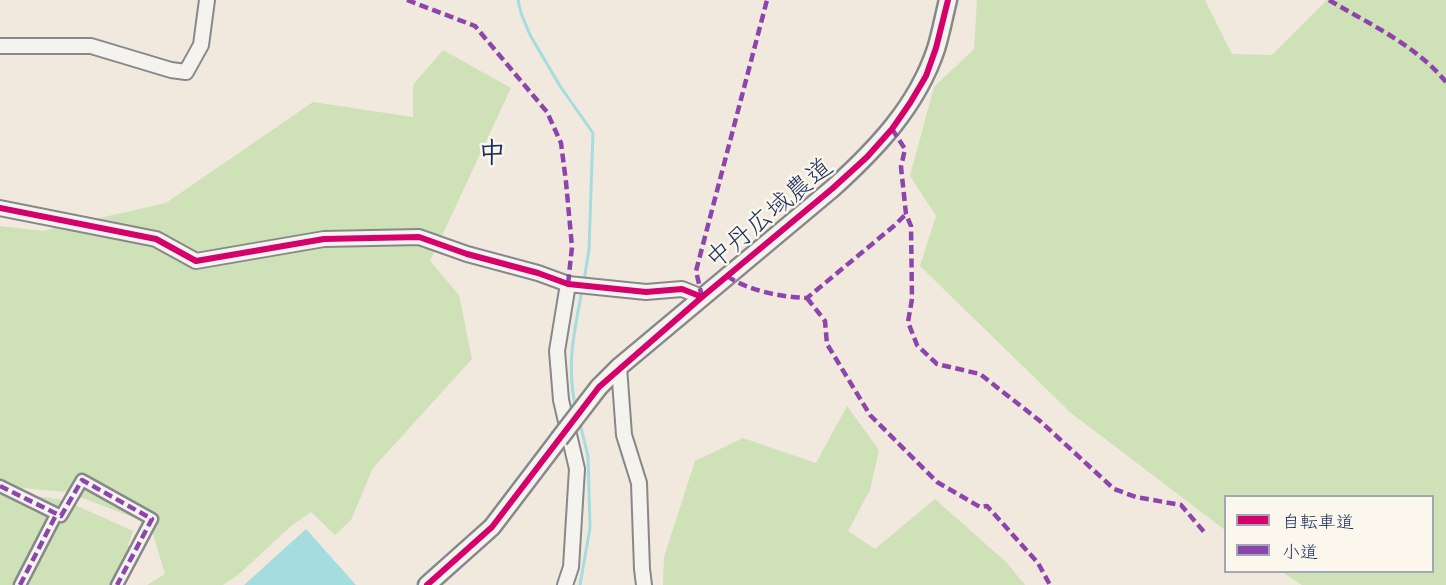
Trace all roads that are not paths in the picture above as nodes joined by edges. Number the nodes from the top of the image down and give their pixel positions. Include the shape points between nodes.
1 (207, 0) edge
2 (948, 0) edge
3 (0, 46) edge
4 (0, 208) edge
5 (567, 284) junction
6 (702, 297) junction
7 (619, 368) junction
8 (0, 486) edge
9 (56, 515) junction
10 (20, 585) edge
11 (117, 585) edge
12 (427, 585) edge
13 (566, 585) edge
14 (644, 585) edge

1 - 3 street via 201,45 186,72 91,46
2 - 6 street, 中丹広域農道 via 926,76 892,129 833,188
4 - 5 street via 156,239 196,261 324,240 419,237
5 - 6 street via 646,292 682,290
5 - 13 street via 557,351 561,400 577,469
6 - 7 street, 中丹広域農道
7 - 12 street, 中丹広域農道, bridge via 599,387 492,527
7 - 14 street via 624,435 639,483
8 - 9 street
9 - 10 street
9 - 11 street via 61,516 82,480 152,519

